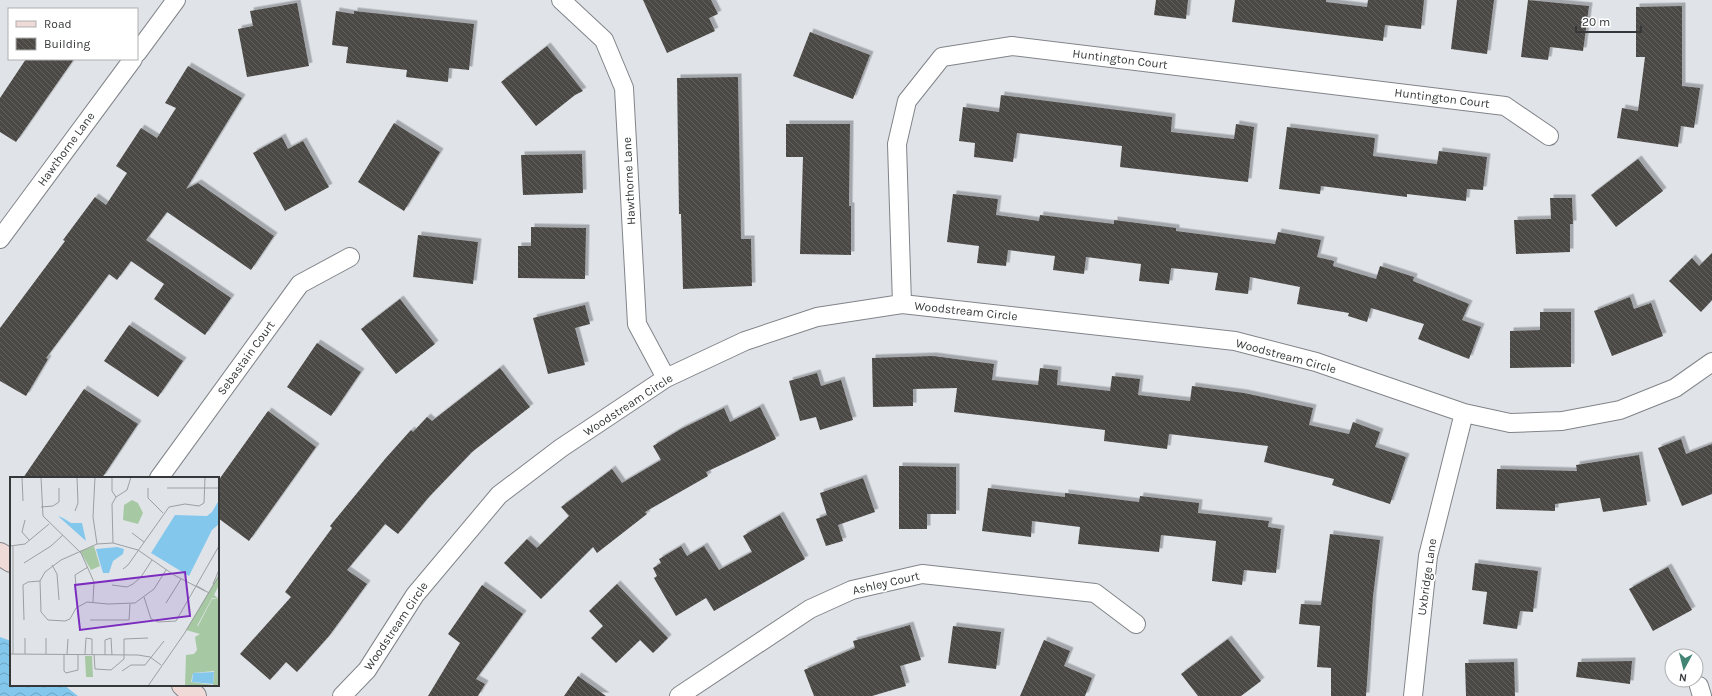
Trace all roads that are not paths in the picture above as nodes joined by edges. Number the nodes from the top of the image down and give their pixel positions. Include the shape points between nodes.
1 (176, 0) edge
2 (561, 0) edge
3 (138, 52) edge
4 (132, 60) edge
5 (1549, 136) dead end
6 (0, 239) edge
7 (350, 257) dead end
8 (902, 304) junction
9 (1712, 362) edge
10 (666, 378) junction
11 (1464, 413) junction
12 (160, 477) edge
13 (0, 554) edge
14 (10, 560) edge
15 (1136, 624) dead end
16 (183, 686) edge
17 (195, 696) edge
18 (342, 696) edge
19 (679, 696) edge
20 (1413, 696) edge

1 - 3 street
2 - 10 street, Hawthorne Lane via 604,40 624,88 637,324
4 - 6 street, Hawthorne Lane
5 - 8 street, Huntington Court via 1505,106 1012,46 942,57 907,101 897,144
7 - 12 street, Sebastain Court via 300,284
8 - 10 street, Woodstream Circle via 817,317 745,341
8 - 11 street, Woodstream Circle via 1235,341 1316,362
9 - 11 street, Woodstream Circle via 1675,388 1620,410 1562,420 1510,423
10 - 18 street, Woodstream Circle via 561,448 499,495 415,595 367,670
11 - 20 street, Uxbridge Lane via 1428,556
13 - 14 street
15 - 19 street, Ashley Court via 1095,593 922,574 852,590 810,609
16 - 17 street

